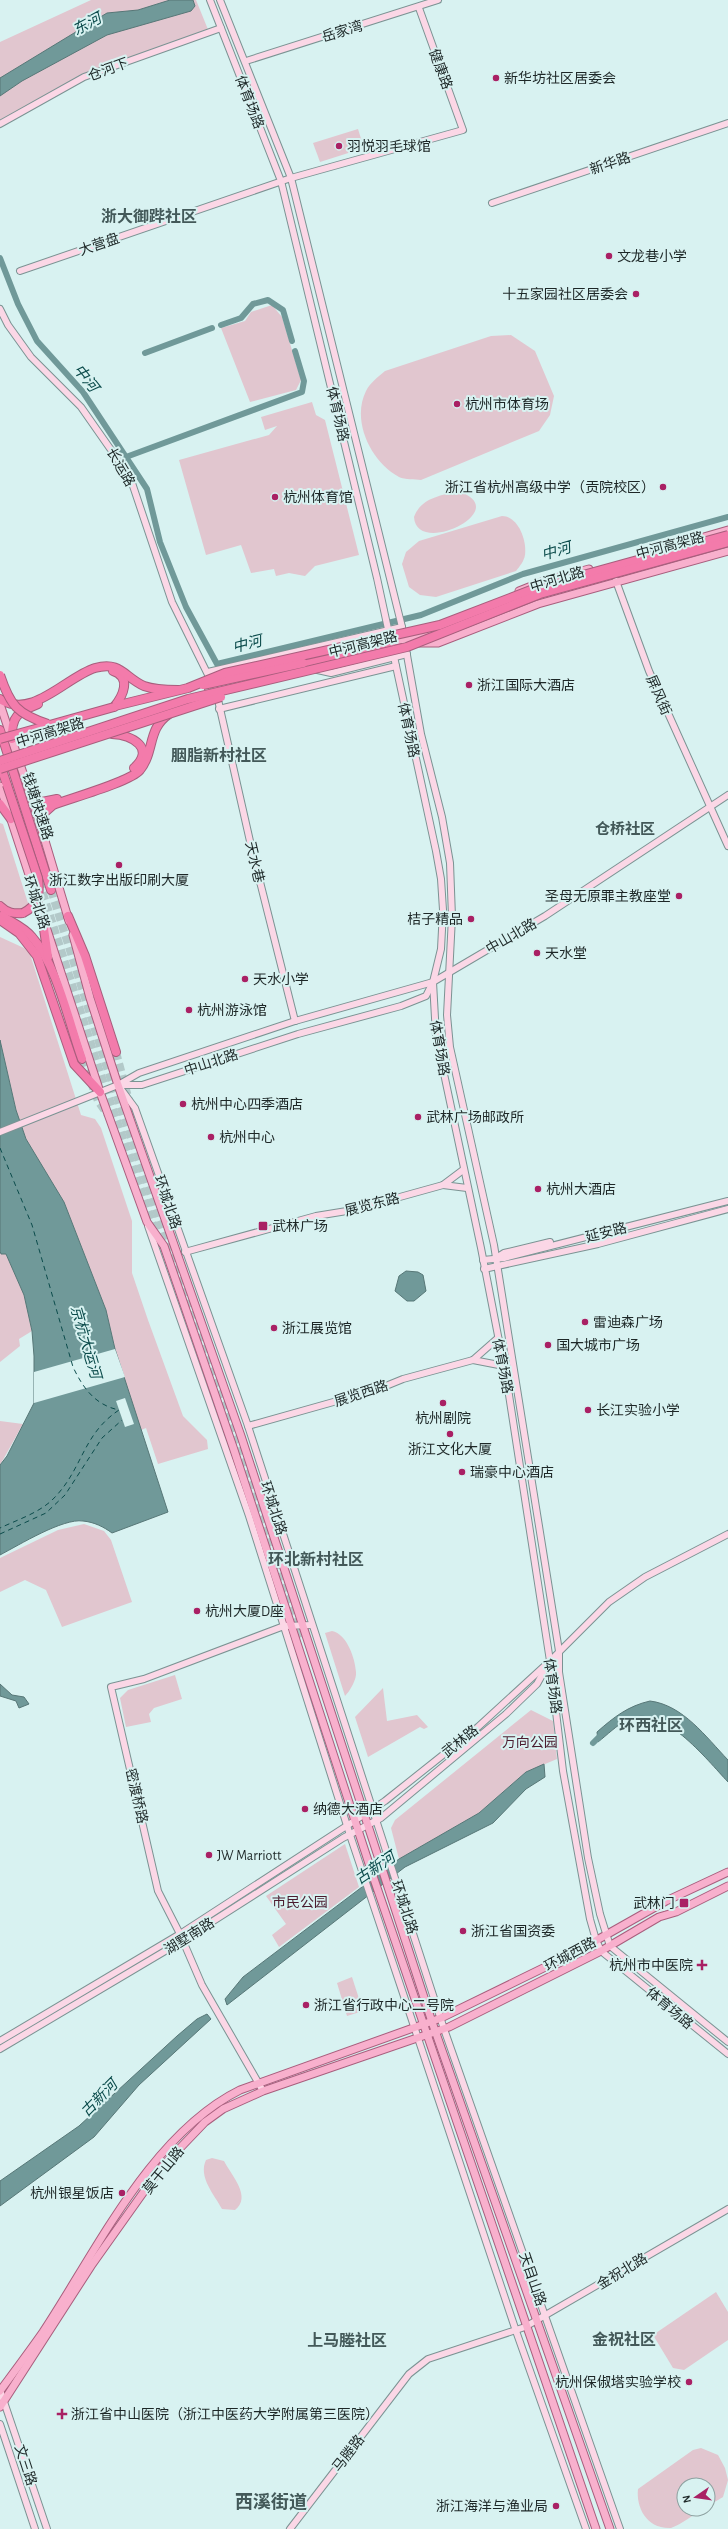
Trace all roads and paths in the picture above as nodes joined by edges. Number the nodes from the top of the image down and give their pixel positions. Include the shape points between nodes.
1 (210, 0) edge
2 (220, 0) edge
3 (438, 0) edge
4 (419, 8) junction
5 (221, 28) junction
6 (246, 61) junction
7 (728, 123) edge
8 (0, 124) edge
9 (463, 130) joint
10 (291, 178) junction
11 (281, 181) junction
12 (492, 203) dead end
13 (20, 271) dead end
14 (0, 309) edge
15 (728, 530) edge
16 (728, 535) edge
17 (728, 542) edge
18 (728, 551) edge
19 (616, 581) junction
20 (402, 627) junction
21 (388, 630) junction
22 (365, 635) junction
23 (405, 641) junction
24 (382, 644) junction
25 (392, 649) junction
26 (407, 654) junction
27 (304, 665) junction
28 (396, 666) junction
29 (208, 672) junction
30 (0, 675) edge
31 (188, 688) junction
32 (178, 690) junction
33 (0, 699) edge
34 (188, 699) junction
35 (218, 702) joint
36 (33, 703) junction
37 (0, 704) edge
38 (114, 707) junction
39 (219, 709) junction
40 (174, 712) junction
41 (48, 724) junction
42 (0, 730) edge
43 (112, 734) junction
44 (0, 739) edge
45 (12, 739) junction
46 (0, 767) edge
47 (125, 776) junction
48 (4, 786) edge
49 (31, 795) junction
50 (728, 795) edge
51 (0, 804) edge
52 (709, 807) junction
53 (11, 820) junction
54 (40, 824) junction
55 (728, 846) edge
56 (51, 890) tunnel mouth
57 (0, 906) edge
58 (0, 914) edge
59 (68, 916) junction
60 (0, 920) edge
61 (43, 922) junction
62 (50, 966) junction
63 (449, 972) junction
64 (433, 982) junction
65 (295, 1021) junction
66 (116, 1052) tunnel mouth
67 (82, 1059) tunnel mouth
68 (118, 1085) junction
69 (100, 1092) junction
70 (0, 1132) edge
71 (463, 1170) junction
72 (444, 1185) junction
73 (467, 1188) junction
74 (728, 1200) edge
75 (728, 1209) edge
76 (588, 1232) dead end
77 (185, 1252) junction
78 (495, 1259) junction
79 (483, 1260) junction
80 (496, 1267) junction
81 (484, 1269) junction
82 (498, 1338) junction
83 (473, 1360) junction
84 (504, 1366) junction
85 (248, 1426) junction
86 (728, 1534) edge
87 (302, 1625) junction
88 (312, 1625) junction
89 (287, 1626) junction
90 (559, 1651) junction
91 (550, 1661) junction
92 (371, 1810) junction
93 (364, 1814) junction
94 (354, 1820) junction
95 (375, 1821) junction
96 (346, 1824) junction
97 (367, 1826) junction
98 (358, 1830) junction
99 (350, 1835) junction
100 (728, 1872) edge
101 (728, 1886) edge
102 (180, 1934) junction
103 (606, 1936) junction
104 (596, 1940) junction
105 (182, 1941) junction
106 (610, 1946) junction
107 (601, 1951) junction
108 (441, 2018) junction
109 (432, 2022) junction
110 (424, 2025) junction
111 (412, 2029) junction
112 (444, 2029) junction
113 (435, 2032) junction
114 (427, 2035) junction
115 (415, 2039) junction
116 (0, 2041) edge
117 (728, 2042) edge
118 (0, 2049) edge
119 (728, 2054) edge
120 (259, 2084) junction
121 (263, 2091) junction
122 (728, 2209) edge
123 (546, 2316) junction
124 (536, 2321) junction
125 (525, 2327) junction
126 (516, 2331) junction
127 (0, 2390) edge
128 (5, 2400) junction
129 (0, 2406) edge
130 (0, 2424) edge
131 (35, 2529) edge
132 (47, 2529) edge
133 (290, 2529) edge
134 (586, 2529) edge
135 (596, 2529) edge
136 (610, 2529) edge
137 (620, 2529) edge

1 - 5 main road, 体育场路
2 - 6 main road, 体育场路
3 - 4 main road, 岳家湾
4 - 6 main road, 岳家湾
4 - 9 main road, 健康路
5 - 8 main road, 仓河下 via 84,77
5 - 11 main road, 体育场路
6 - 10 main road, 体育场路
7 - 12 main road, 新华路
9 - 10 main road, 大营盘
10 - 11 main road, 大营盘
10 - 20 main road, 体育场路
11 - 13 main road, 大营盘
11 - 21 main road, 体育场路
14 - 29 main road, 长运路 via 31,357 81,407 130,477 172,602
15 - 23 main road, 中河北路 via 544,581 471,611 440,630
16 - 31 highway, 中河高架路, bridge via 536,588 440,625 225,673
17 - 25 highway, 中河高架路, bridge via 540,594 445,633
18 - 19 main road, 中河北路
19 - 23 main road, 中河北路 via 538,604 438,643
19 - 52 main road, 屏风街 via 649,671
20 - 21 main road
20 - 23 main road, 体育场路
21 - 22 main road
21 - 25 main road, 体育场路
22 - 24 main road
22 - 29 main road
23 - 25 main road, 中河北路
23 - 26 main road, 体育场路
24 - 25 highway
24 - 27 highway
25 - 26 main road
25 - 27 highway
25 - 27 main road via 331,673
25 - 28 main road, 体育场路
25 - 34 highway, 中河高架路, bridge
25 - 40 highway, bridge via 318,674 211,700
26 - 63 main road, 体育场路 via 421,734 442,817 450,863 452,917
27 - 31 highway, bridge
27 - 34 highway, bridge
28 - 39 main road
28 - 64 main road, 体育场路 via 441,879 441,948
29 - 35 main road, 长运路
30 - 41 highway, bridge via 10,700 17,709 28,717
31 - 32 highway, 中河高架路
32 - 36 highway via 160,690 144,686 112,666 93,669
32 - 38 highway, 中河高架路
33 - 36 highway via 14,706
34 - 46 highway, 中河高架路, bridge
35 - 39 main road, 天水巷
36 - 38 highway via 102,670 110,670 122,676 125,684 124,692
36 - 45 highway via 14,719
37 - 45 main road, 环城北路
38 - 41 highway, 中河高架路, bridge
39 - 65 main road, 天水巷
40 - 43 highway, bridge
40 - 47 highway, bridge via 161,720 154,730 147,757 140,771
41 - 44 highway, 中河高架路, bridge
42 - 56 highway, 钱塘快速路
43 - 46 highway, bridge
43 - 47 highway via 130,736 138,742 142,751 136,767
45 - 49 main road, 环城北路
46 - 48 highway
47 - 49 highway via 46,802
47 - 54 highway via 53,805 44,813
48 - 53 main road, 环城北路
48 - 57 highway, bridge via 36,871 40,891 32,908 23,913 4,911
49 - 54 main road, 环城北路
50 - 52 main road, 中山北路
51 - 53 highway
52 - 55 main road, 屏风街
52 - 63 main road, 中山北路 via 546,916
53 - 61 main road, 环城北路
54 - 59 main road, 环城北路
58 - 62 highway via 32,936
59 - 66 highway via 85,956
59 - 68 main road, 环城北路 via 90,998
60 - 69 highway via 19,933 37,956 74,1064
61 - 62 highway
61 - 69 main road, 环城北路
62 - 67 highway
63 - 64 main road, 中山北路
63 - 78 main road, 体育场路 via 447,1015 450,1047
64 - 65 main road, 中山北路
64 - 68 main road, 中山北路 via 426,996 401,1006 298,1034 142,1085
64 - 71 main road, 体育场路 via 436,1036
65 - 68 main road, 中山北路 via 139,1073
68 - 69 main road, 中山北路
68 - 77 main road, 环城北路 via 135,1108
68 - 87 main road, 环城北路 via 241,1436
69 - 70 main road, 中山北路
69 - 89 main road, 环城北路 via 147,1222 164,1246
71 - 72 main road, 展览东路
71 - 73 main road, 体育场路
72 - 73 main road, 展览东路
72 - 77 main road, 展览东路 via 353,1210 316,1216
73 - 79 main road, 体育场路
74 - 78 main road, 延安路
75 - 80 main road, 延安路 via 598,1244
76 - 78 main road via 504,1253
77 - 85 main road, 环城北路
78 - 79 main road, 延安路
78 - 80 main road, 体育场路
79 - 81 main road, 体育场路
80 - 81 main road, 延安路
80 - 90 main road, 体育场路
81 - 82 main road, 体育场路
82 - 83 main road, 展览西路
82 - 84 main road, 体育场路
83 - 84 main road, 展览西路
83 - 85 main road, 展览西路
84 - 91 main road, 体育场路
85 - 88 main road, 环城北路
86 - 90 main road, 武林路 via 645,1577 609,1602
87 - 88 main road, 密渡桥路
87 - 89 main road, 密渡桥路
87 - 93 main road, 环城北路
88 - 92 main road, 环城北路
89 - 94 main road, 环城北路
89 - 96 main road, 环城北路
89 - 102 main road, 密渡桥路 via 144,1679 111,1687 158,1892
90 - 91 main road, 武林路
90 - 103 main road, 体育场路 via 559,1672 588,1858
91 - 92 main road, 武林路 via 473,1731
91 - 95 main road, 武林路 via 538,1684 506,1714
91 - 104 main road, 体育场路 via 563,1771 579,1866
92 - 93 main road, 武林路
92 - 95 main road, 环城北路
93 - 94 main road, 湖墅南路
93 - 97 main road, 环城北路
94 - 96 main road, 湖墅南路
94 - 98 main road, 环城北路
95 - 97 main road, 湖墅南路
95 - 108 main road, 环城北路
96 - 99 main road, 环城北路
96 - 102 main road, 湖墅南路
97 - 98 main road, 湖墅南路
97 - 109 main road, 环城北路
98 - 99 main road, 湖墅南路
98 - 110 main road, 环城北路
99 - 105 main road, 湖墅南路
99 - 111 main road, 环城北路
100 - 103 main road, 环城西路 via 635,1917
101 - 106 main road, 环城西路 via 676,1912 660,1917
102 - 105 main road, 密渡桥路
102 - 116 main road, 湖墅南路
103 - 104 main road, 环城西路
103 - 106 main road, 体育场路
104 - 107 main road, 体育场路
104 - 108 main road, 环城西路
105 - 118 main road, 湖墅南路
105 - 120 main road, 密渡桥路 via 202,1985
106 - 107 main road, 环城西路
106 - 117 main road, 体育场路
107 - 112 main road, 环城西路
107 - 119 main road, 体育场路
108 - 109 main road, 环城西路
108 - 112 main road, 环城北路
109 - 110 main road, 环城西路
109 - 113 main road, 环城北路
110 - 111 main road, 环城西路
110 - 114 main road, 环城北路
111 - 115 main road, 环城北路
111 - 120 main road, 莫干山路
112 - 113 main road, 环城西路
112 - 123 main road, 天目山路
113 - 114 main road, 环城西路
113 - 124 main road, 天目山路
114 - 115 main road, 环城西路
114 - 125 main road, 天目山路
115 - 121 main road, 莫干山路
115 - 126 main road
120 - 121 main road, 密渡桥路
120 - 127 main road, 莫干山路 via 219,2101 180,2135 155,2162 85,2262 43,2331
121 - 128 main road, 莫干山路 via 223,2109 205,2122 160,2169 92,2266
122 - 123 main road, 金祝北路
123 - 124 main road, 金祝北路
123 - 137 main road, 天目山路
124 - 125 main road, 金祝北路
124 - 136 main road, 天目山路
125 - 126 main road, 金祝北路
125 - 135 main road, 天目山路
126 - 133 main road, 马塍路 via 428,2359 409,2374
126 - 134 main road
127 - 128 main road, 文三路
128 - 129 main road, 莫干山路
128 - 132 main road, 文三路
130 - 131 main road, 文三路

